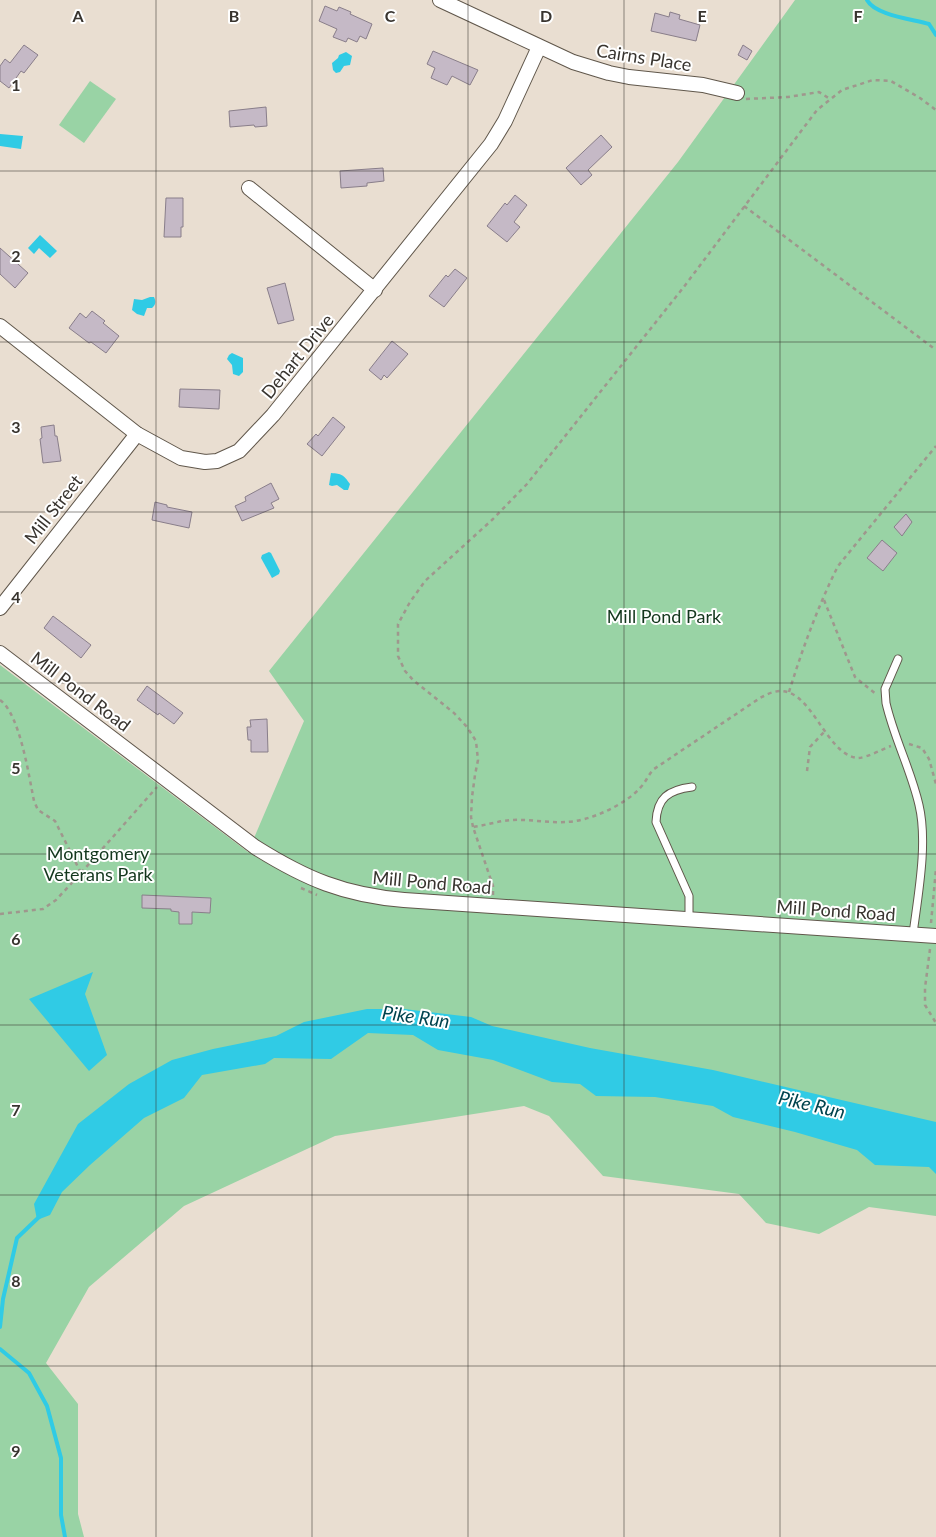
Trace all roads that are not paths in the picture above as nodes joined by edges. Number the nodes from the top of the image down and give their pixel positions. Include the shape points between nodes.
1 (440, 0) edge
2 (539, 47) junction
3 (736, 93) road end
4 (249, 188) dead end
5 (375, 290) junction
6 (0, 326) edge
7 (137, 434) junction
8 (0, 608) edge
9 (0, 654) edge
10 (898, 659) dead end
11 (692, 787) dead end
12 (689, 919) junction
13 (913, 934) junction
14 (932, 936) edge

1 - 2 street, Cairns Place
2 - 3 street, Cairns Place via 609,73 703,85
2 - 5 street, Dehart Drive via 491,144
4 - 5 street
5 - 7 street, Dehart Drive via 273,415 239,451 217,461 181,458
6 - 7 street, Dehart Drive
7 - 8 street, Mill Street
9 - 12 street, Mill Pond Road via 255,847 293,870 326,884 383,898
10 - 13 lane via 885,689 886,703 915,787 922,826
11 - 12 lane via 668,794 657,809 656,822 688,896
12 - 13 street, Mill Pond Road
13 - 14 street, Mill Pond Road

